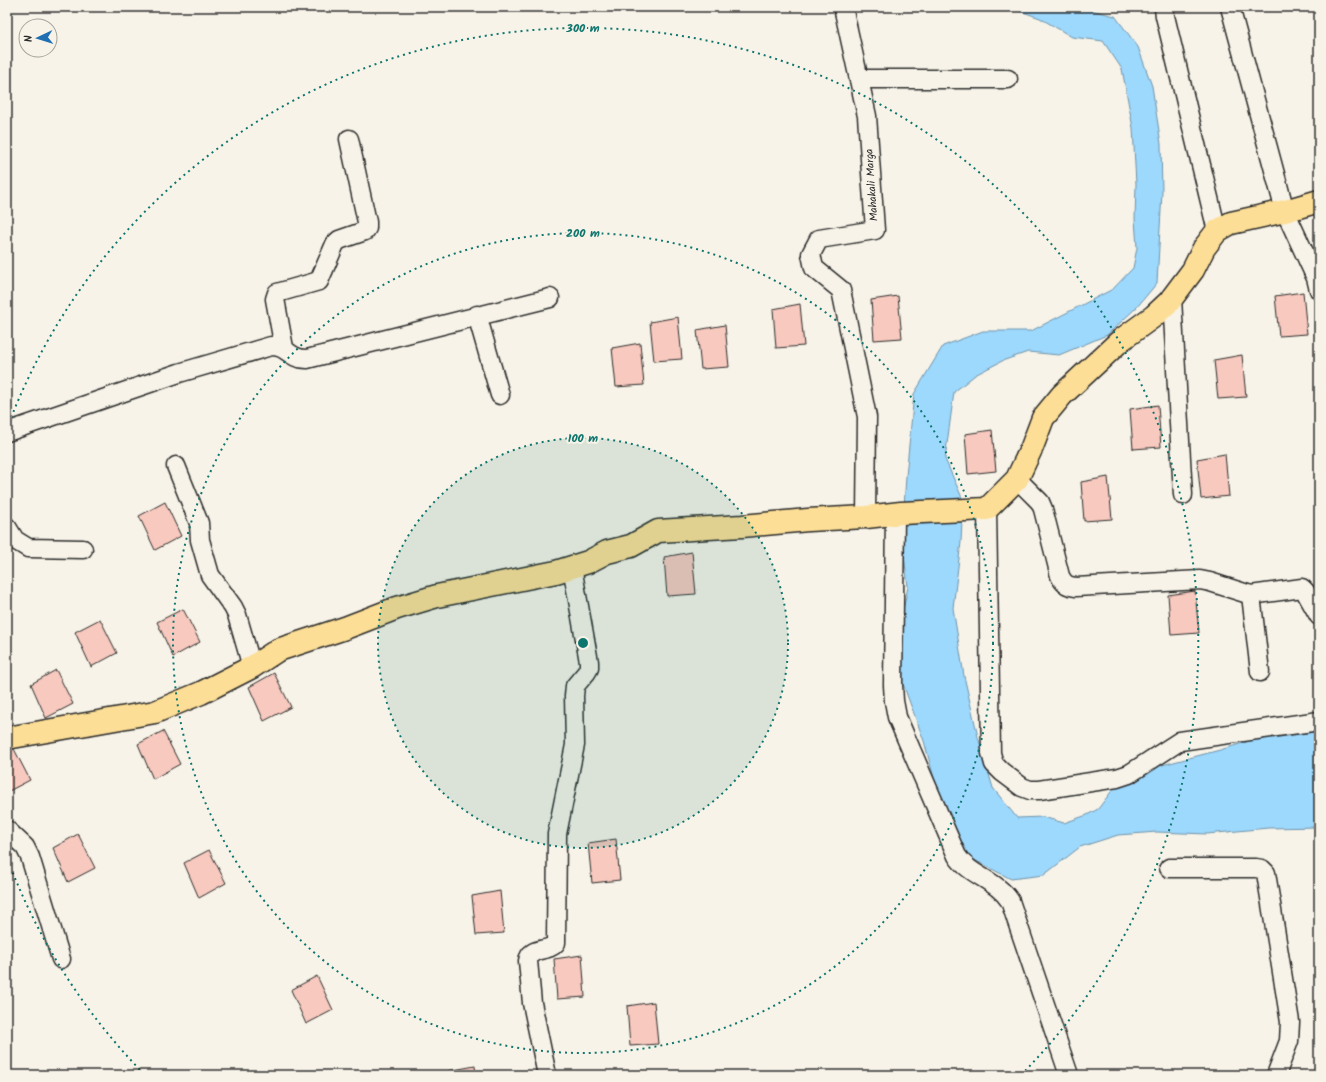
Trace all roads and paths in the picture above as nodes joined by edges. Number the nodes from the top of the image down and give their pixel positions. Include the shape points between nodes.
1 (843, 7) edge
2 (1166, 7) edge
3 (1230, 7) edge
4 (859, 79) junction
5 (1008, 79) dead end
6 (349, 139) dead end
7 (1319, 201) edge
8 (1285, 211) junction
9 (1217, 231) junction
10 (1319, 290) edge
11 (550, 298) dead end
12 (1172, 298) junction
13 (477, 315) junction
14 (284, 348) junction
15 (500, 395) dead end
16 (7, 432) edge
17 (176, 466) dead end
18 (1017, 479) junction
19 (1183, 495) dead end
20 (978, 509) junction
21 (898, 514) junction
22 (866, 517) junction
23 (7, 527) edge
24 (83, 549) dead end
25 (572, 567) junction
26 (1251, 595) junction
27 (1319, 616) edge
28 (252, 667) junction
29 (1260, 672) dead end
30 (1319, 721) edge
31 (7, 738) edge
32 (7, 830) edge
33 (1169, 868) dead end
34 (60, 959) dead end
35 (547, 1075) edge
36 (1069, 1075) edge
37 (1276, 1075) edge

1 - 4 street, Mahakali Marga
2 - 9 street via 1165,16
3 - 8 street
4 - 5 street
4 - 22 street, Mahakali Marga via 867,116 875,230 819,239 811,254 814,268 841,290 866,417
6 - 14 street via 367,228 335,244 319,281 277,293 275,300
7 - 8 main road
8 - 9 main road via 1231,223
8 - 10 street
9 - 12 main road
11 - 13 street
12 - 18 main road via 1154,316 1121,340 1052,406 1042,418
12 - 19 street
13 - 14 street via 307,359 293,357
13 - 15 street
14 - 16 street via 271,346 179,373
17 - 28 street via 199,522 200,540 210,575 237,615
18 - 20 main road
18 - 26 street via 1040,502 1047,518 1064,584 1076,587 1200,580
20 - 21 main road
20 - 30 street via 990,753 994,764 1022,787 1040,790 1117,778 1129,774 1180,742
21 - 22 main road
21 - 36 street via 893,685 897,717 957,856 965,867 999,888 1010,901
22 - 25 main road via 658,531 631,546 607,552
23 - 24 street via 15,540 28,548
25 - 28 main road via 437,596 397,608 278,650
25 - 35 street via 589,668 575,686 575,745 557,834 556,943 553,947 532,952 528,961 532,1003
26 - 27 street via 1302,588
26 - 29 street
28 - 31 main road via 201,693 155,712
32 - 34 street via 25,847 30,857
33 - 37 street via 1256,868 1266,873 1290,1022 1289,1041

